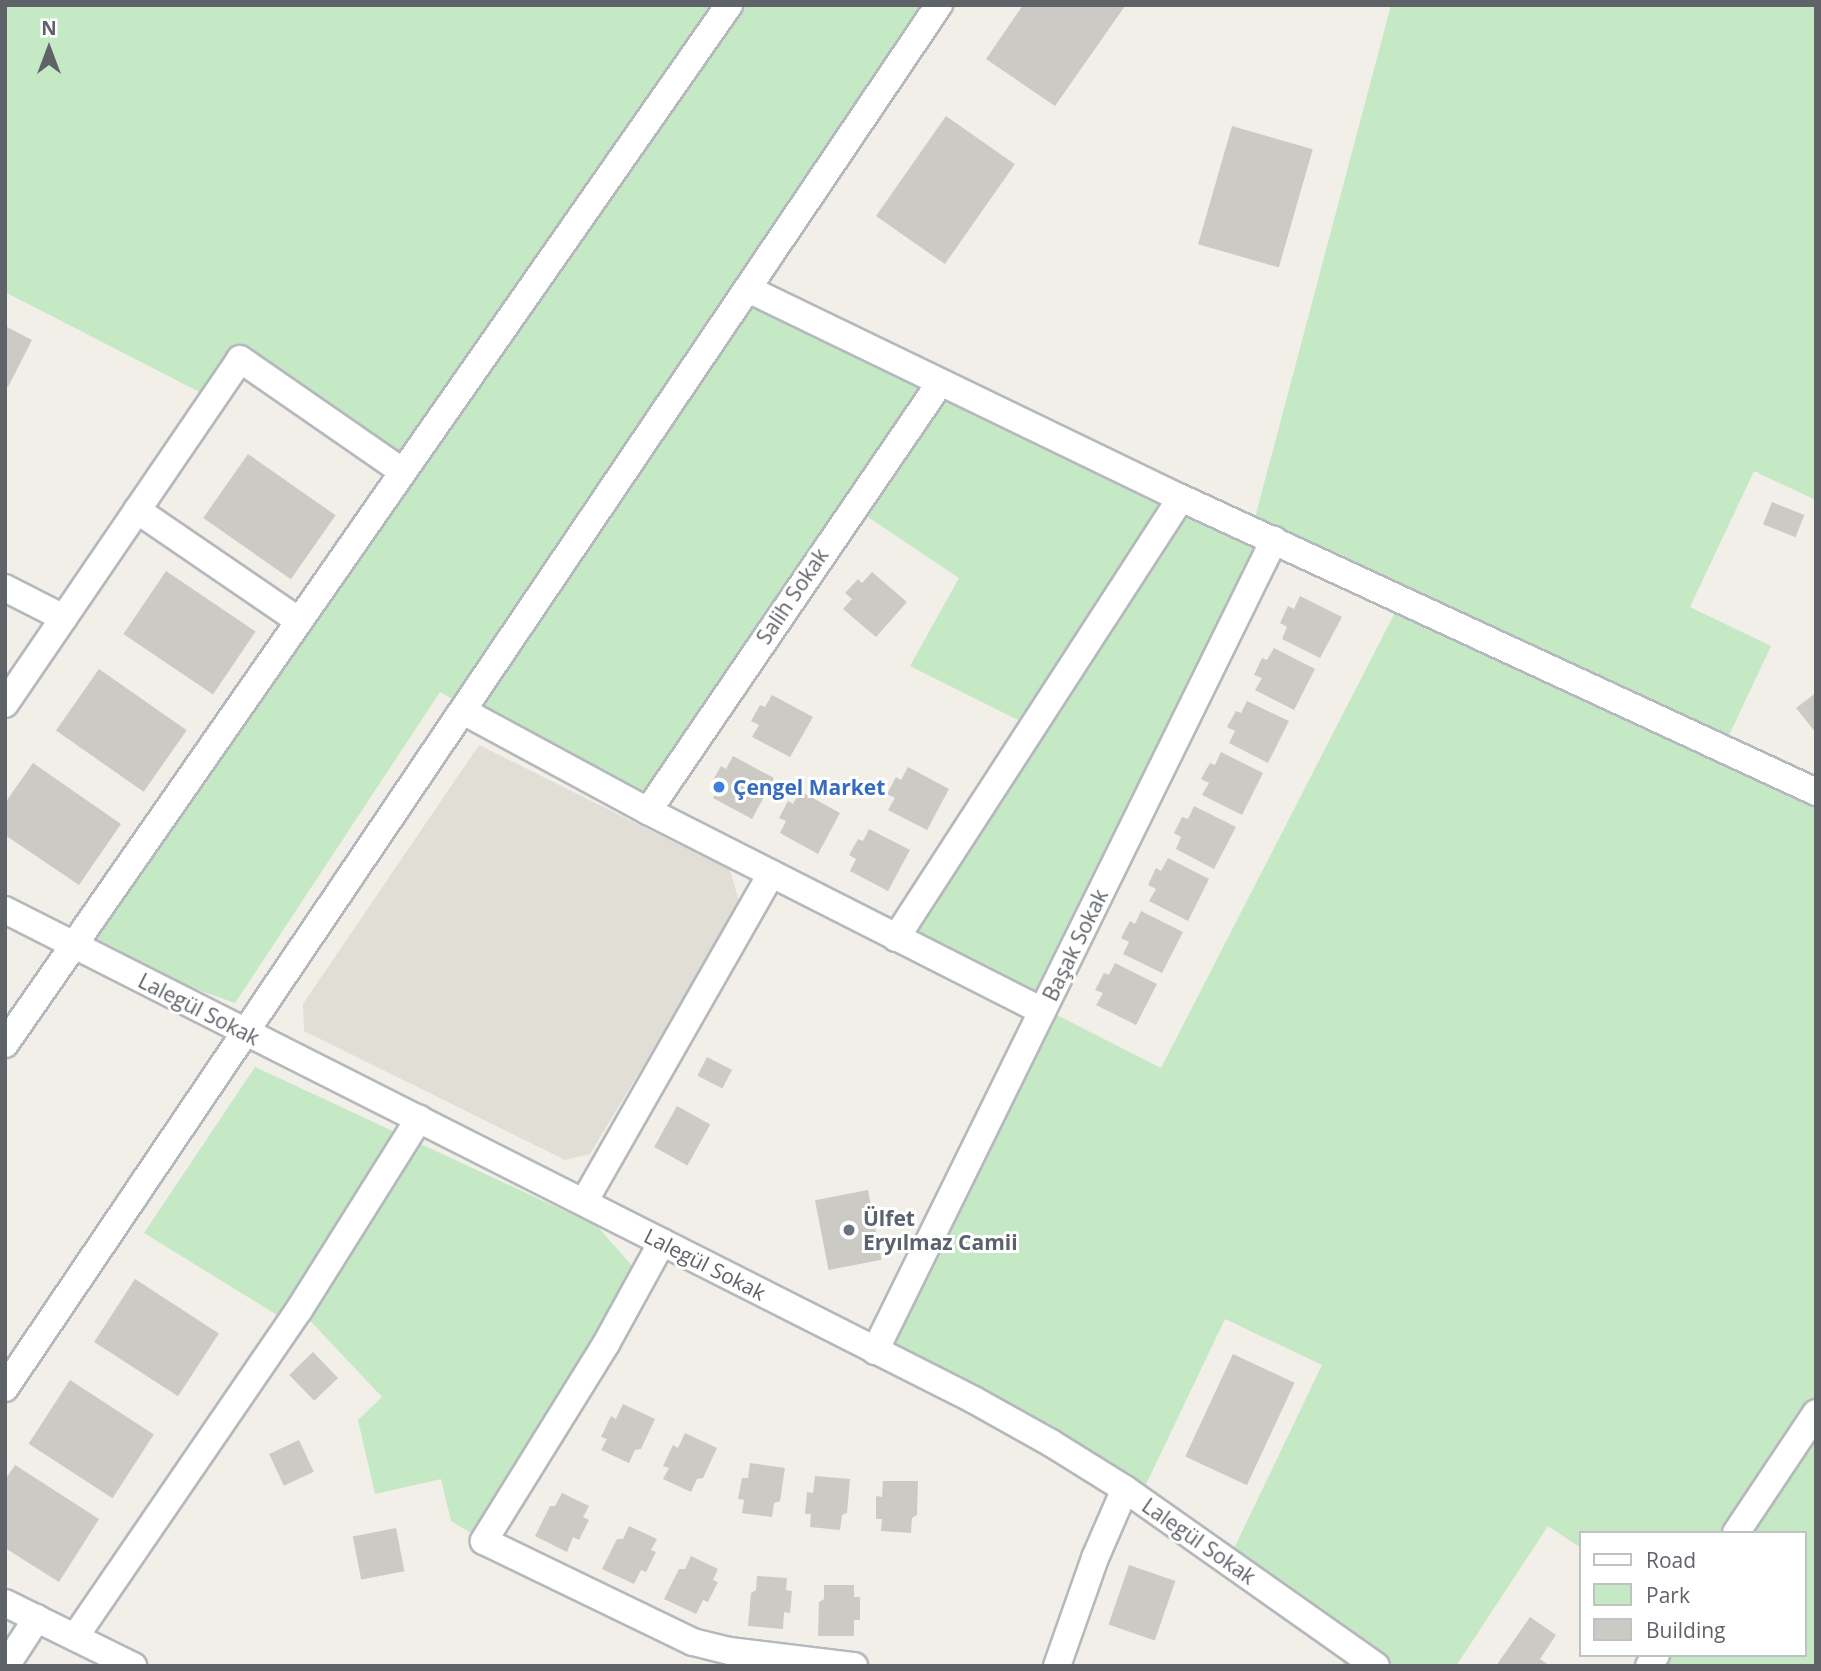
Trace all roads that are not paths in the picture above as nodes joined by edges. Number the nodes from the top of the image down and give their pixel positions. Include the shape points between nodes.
1 (729, 5) edge
2 (939, 5) edge
3 (748, 289) junction
4 (940, 383) junction
5 (403, 472) junction
6 (1181, 498) junction
7 (137, 510) junction
8 (1274, 540) junction
9 (5, 588) edge
10 (64, 618) junction
11 (299, 621) junction
12 (5, 704) edge
13 (463, 711) junction
14 (1816, 792) edge
15 (648, 811) junction
16 (771, 874) junction
17 (5, 910) edge
18 (896, 938) junction
19 (72, 945) junction
20 (1042, 1011) junction
21 (246, 1032) junction
22 (5, 1044) edge
23 (419, 1119) junction
24 (584, 1202) junction
25 (662, 1242) junction
26 (875, 1350) junction
27 (5, 1388) edge
28 (1816, 1413) edge
29 (1125, 1489) junction
30 (1738, 1531) edge
31 (5, 1603) edge
32 (37, 1618) junction
33 (75, 1637) junction
34 (1346, 1656) edge
35 (6, 1666) edge
36 (133, 1666) edge
37 (854, 1666) edge
38 (1057, 1666) edge
39 (1376, 1666) edge

1 - 5 street
2 - 3 street
3 - 4 street
3 - 13 street
4 - 6 street
4 - 15 street, Salih Sokak
5 - 7 street via 240,359
5 - 11 street
6 - 8 street
6 - 18 street
7 - 10 street
7 - 11 street
8 - 14 street
8 - 20 street, Başak Sokak
9 - 10 street
10 - 12 street
11 - 19 street
13 - 15 street
13 - 21 street
15 - 16 street
16 - 18 street
16 - 24 street
17 - 19 street, Lalegül Sokak
18 - 20 street
19 - 21 street, Lalegül Sokak
19 - 22 street
20 - 26 street, Başak Sokak
21 - 23 street, Lalegül Sokak
21 - 27 street
23 - 24 street, Lalegül Sokak
23 - 33 street via 299,1310
24 - 25 street, Lalegül Sokak
25 - 26 street, Lalegül Sokak
25 - 37 street via 606,1344 484,1541 693,1642
26 - 29 street, Lalegül Sokak via 1040,1437
28 - 30 street
29 - 34 street, Lalegül Sokak
29 - 38 street via 1094,1558
31 - 32 street
32 - 33 street
32 - 35 street
33 - 36 street
34 - 39 street, Lalegül Sokak

